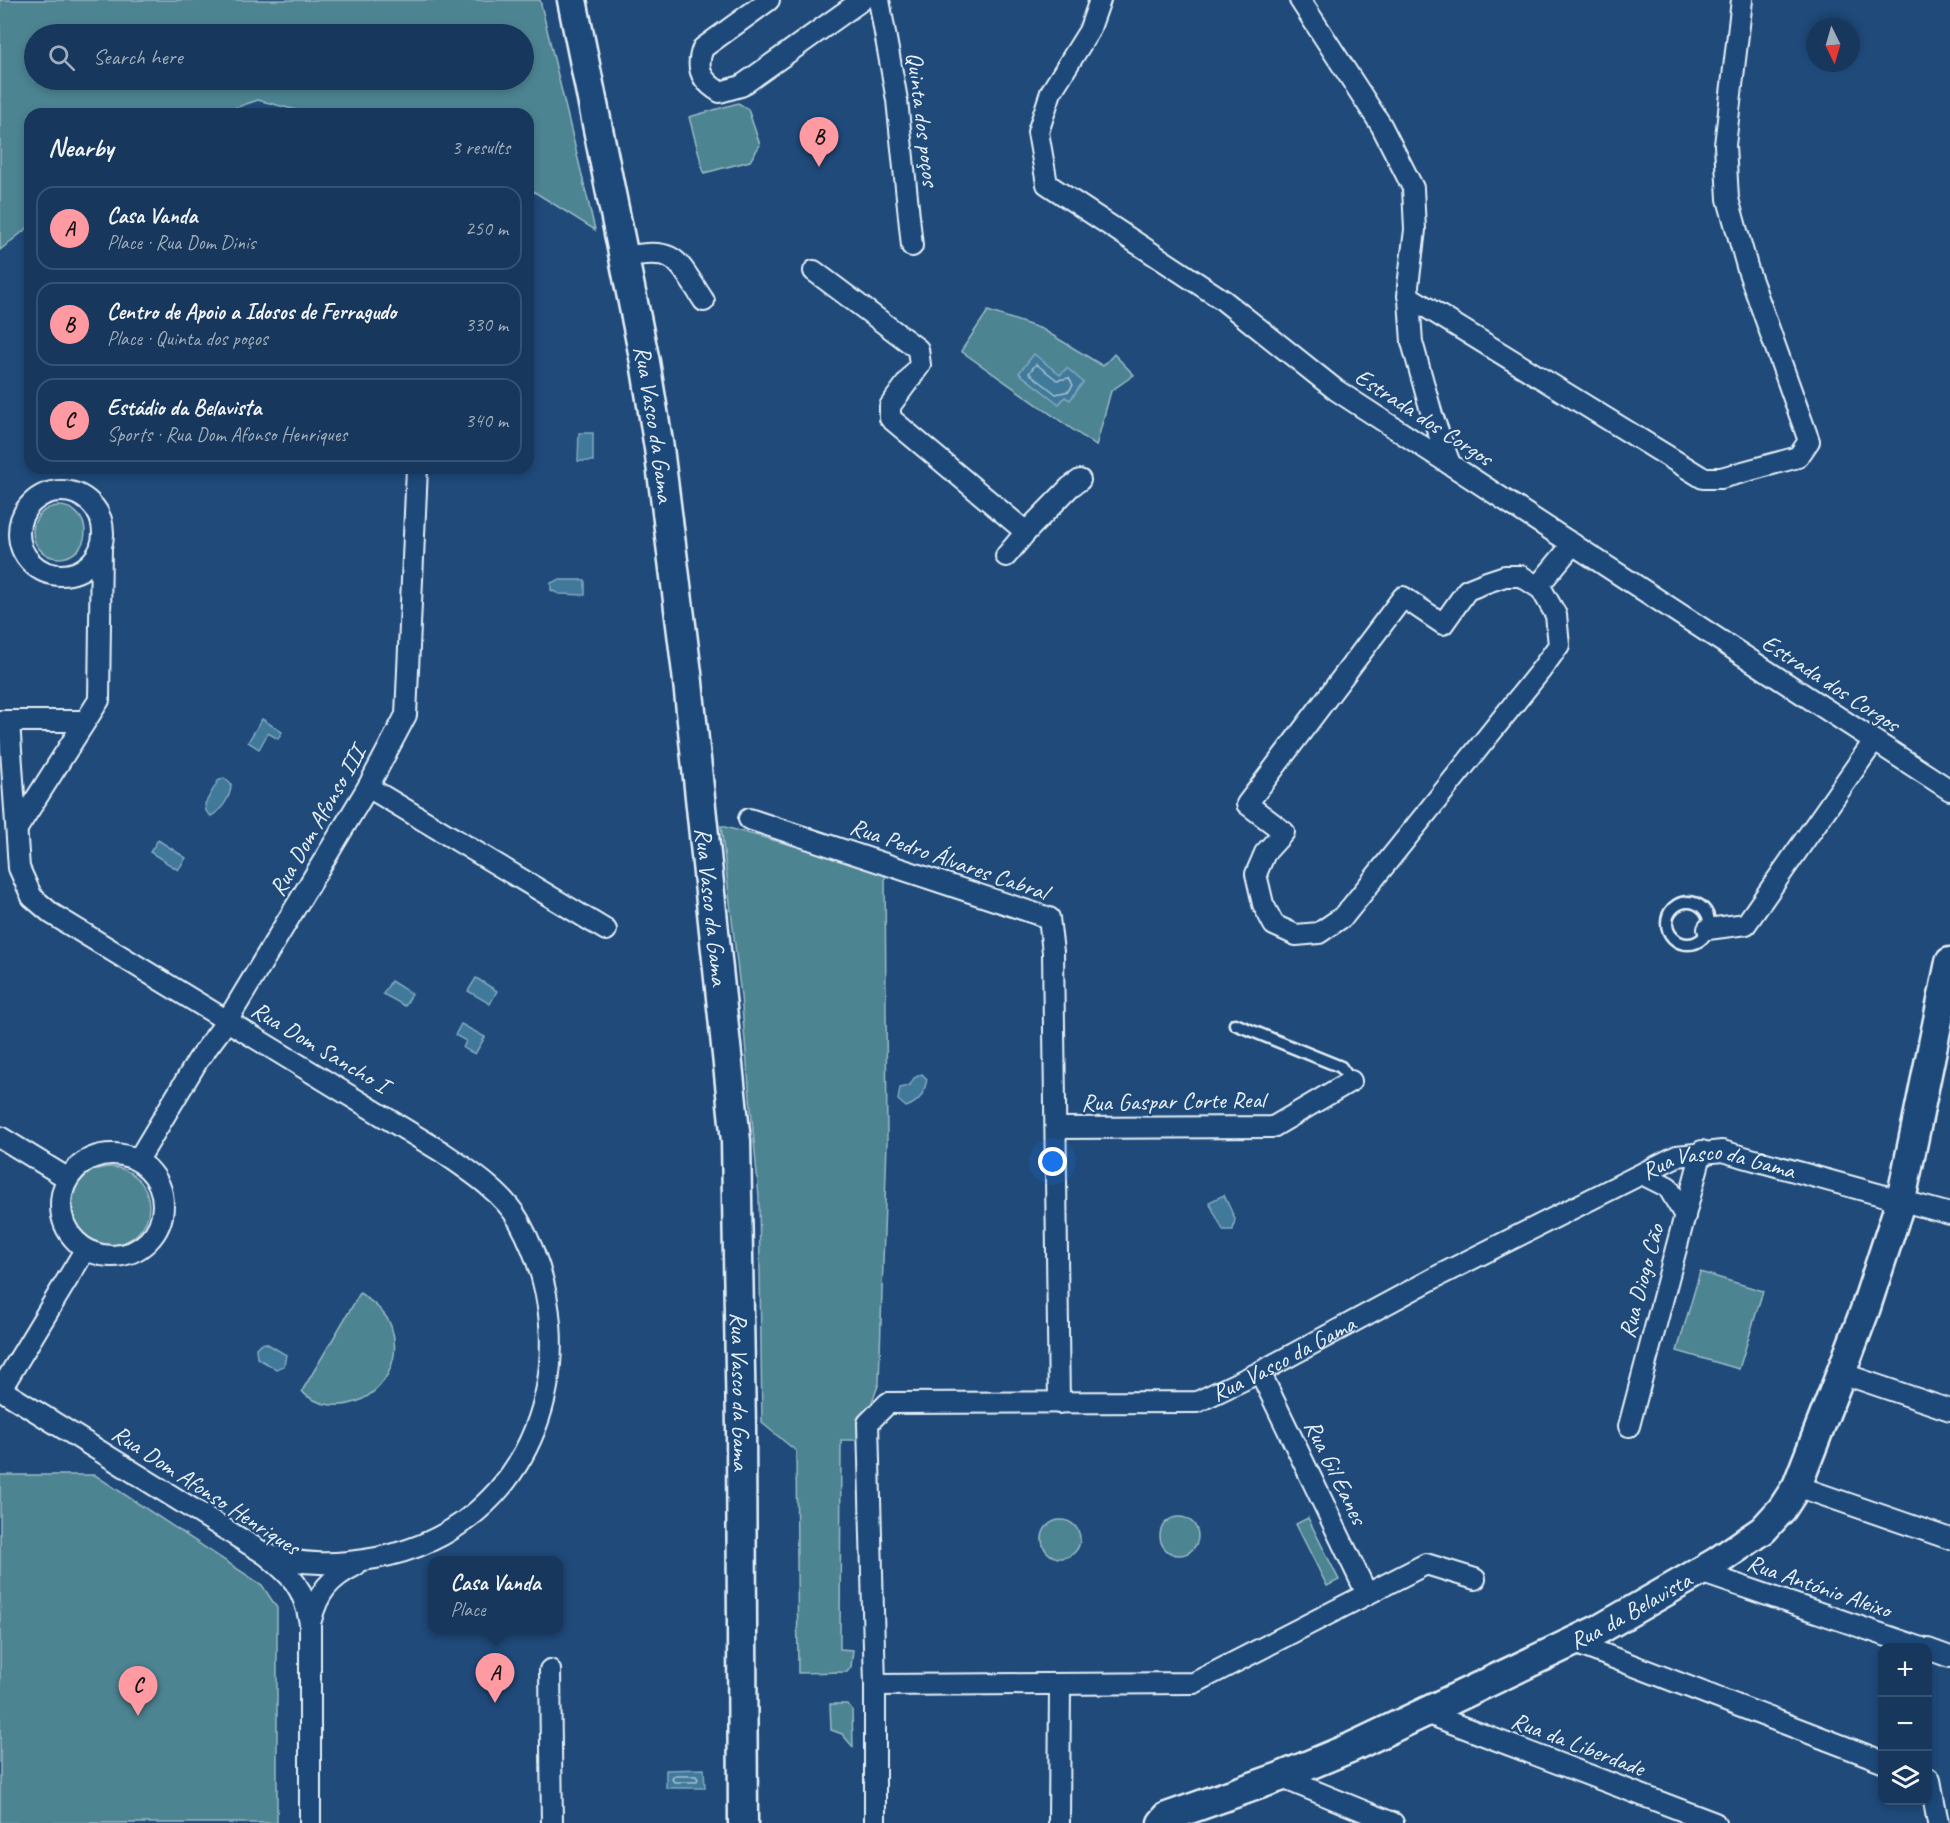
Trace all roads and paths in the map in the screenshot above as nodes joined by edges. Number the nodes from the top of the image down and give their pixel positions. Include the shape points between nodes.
1 (572, 0) edge
2 (769, 0) edge
3 (862, 0) edge
4 (879, 0) edge
5 (1100, 0) edge
6 (1742, 0) edge
7 (1302, 1) edge
8 (912, 246) dead end
9 (624, 257) junction
10 (814, 271) dead end
11 (1408, 296) junction
12 (704, 301) dead end
13 (1450, 464) junction
14 (417, 474) edge
15 (1080, 480) dead end
16 (1026, 532) junction
17 (1572, 544) junction
18 (101, 546) junction
19 (1006, 556) dead end
20 (72, 574) junction
21 (1541, 589) junction
22 (99, 603) junction
23 (5, 721) edge
24 (85, 721) junction
25 (1874, 741) junction
26 (368, 787) junction
27 (1950, 790) edge
28 (749, 819) dead end
29 (18, 826) junction
30 (1708, 929) junction
31 (606, 930) dead end
32 (1950, 962) edge
33 (227, 1021) junction
34 (1235, 1024) dead end
35 (1351, 1081) joint
36 (1056, 1128) junction
37 (0, 1137) edge
38 (1702, 1151) junction
39 (138, 1160) junction
40 (1644, 1175) junction
41 (67, 1178) junction
42 (1900, 1200) junction
43 (1950, 1214) edge
44 (1685, 1216) junction
45 (85, 1250) junction
46 (1260, 1372) junction
47 (1841, 1373) junction
48 (0, 1389) edge
49 (1059, 1403) junction
50 (1950, 1410) edge
51 (1629, 1426) dead end
52 (1797, 1486) junction
53 (1950, 1539) edge
54 (265, 1554) junction
55 (368, 1560) junction
56 (1700, 1572) junction
57 (1475, 1580) dead end
58 (1366, 1594) junction
59 (310, 1623) junction
60 (1572, 1642) junction
61 (1910, 1643) edge
62 (1932, 1650) edge
63 (1950, 1657) edge
64 (550, 1670) dead end
65 (875, 1685) junction
66 (1060, 1686) junction
67 (1423, 1712) junction
68 (1878, 1759) edge
69 (1280, 1777) junction
70 (1932, 1790) edge
71 (1059, 1815) edge
72 (1160, 1821) edge
73 (310, 1823) edge
74 (552, 1823) edge
75 (743, 1823) edge
76 (875, 1823) edge
77 (1074, 1823) edge
78 (1392, 1823) edge
79 (1715, 1823) edge
80 (1938, 1823) edge

1 - 9 street, Rua Vasco da Gama
2 - 3 street via 703,48 699,60 701,76 708,86 720,92 741,86
4 - 8 street, Quinta dos poços via 897,100
5 - 13 street, Estrada dos Corgos via 1089,31 1051,92 1038,132 1047,184 1223,300 1336,390
6 - 11 street via 1725,145 1728,199 1748,270 1809,441 1798,457 1721,478 1702,478
7 - 11 street via 1381,125 1413,188 1415,230
9 - 12 street via 654,251 676,260
9 - 75 street, Rua Vasco da Gama via 645,362 673,548 736,1141
10 - 16 street via 918,349 920,365 890,406 890,418
11 - 13 street via 1412,342
13 - 17 street, Estrada dos Corgos
14 - 26 street, Rua Dom Afonso III via 406,715
15 - 16 street
16 - 19 street
17 - 21 street via 1539,585
17 - 25 street, Estrada dos Corgos
18 - 20 street via 89,565
18 - 20 street via 104,532 100,514 91,502 75,492 52,490 27,506 18,531 20,546 31,563 43,572
18 - 22 street
20 - 22 street via 90,580
21 - 21 street via 1556,615 1559,645 1541,670 1344,916 1318,933 1296,935 1274,925 1263,904 1256,874 1265,853 1284,832 1247,804 1403,597 1443,624 1467,590 1487,582 1521,576
22 - 24 street via 99,700
23 - 24 street
23 - 29 street, Rua Dom Sancho I
24 - 29 street
25 - 27 street, Estrada dos Corgos
25 - 30 street via 1746,924
26 - 31 street
26 - 33 street, Rua Dom Afonso III
28 - 36 street, Rua Pedro Álvares Cabral via 1048,918 1053,952
29 - 33 street, Rua Dom Sancho I via 19,868 32,897 52,914
30 - 30 lane via 1700,940 1680,942 1667,928 1668,915 1684,902 1698,904 1708,915
32 - 42 street, Rua da Belavista
33 - 39 street, Rua Dom Afonso III via 198,1060
33 - 55 street, Rua Dom Sancho I via 484,1181 518,1220 538,1267 550,1311 552,1363 540,1418 495,1495 468,1520 438,1539 404,1553
34 - 35 lane via 1341,1067
35 - 36 street, Rua Gaspar Corte Real via 1273,1127
36 - 49 street, Rua Pedro Álvares Cabral
37 - 41 street
38 - 40 street, Rua Vasco da Gama via 1677,1156
38 - 42 street, Rua Vasco da Gama via 1722,1151
38 - 44 street, Rua Diogo Cão
39 - 41 street via 106,1153 90,1158
39 - 45 street via 159,1184 164,1202 162,1220 150,1240 123,1256
40 - 44 street via 1668,1187
40 - 46 street, Rua Vasco da Gama via 1438,1276
41 - 45 street via 60,1209 65,1227
42 - 43 street, Rua Vasco da Gama
42 - 47 street, Rua da Belavista
44 - 51 street, Rua Diogo Cão
45 - 48 street
46 - 49 street, Rua Vasco da Gama via 1197,1402
46 - 58 street, Rua Gil Eanes
47 - 50 street
47 - 52 street, Rua da Belavista
48 - 54 street, Rua Dom Afonso Henriques
49 - 65 street, Rua Vasco da Gama via 888,1403 868,1423
52 - 53 street
52 - 56 street, Rua da Belavista via 1763,1530
54 - 55 street via 311,1565
54 - 59 street, Rua Dom Afonso Henriques via 293,1577 305,1597
55 - 59 street via 341,1572 324,1586
56 - 60 street, Rua da Belavista
56 - 61 street, Rua António Aleixo
57 - 58 street via 1426,1564
58 - 66 street via 1194,1683
59 - 73 street, Rua Dom Afonso Henriques
60 - 67 street, Rua da Belavista
60 - 68 street
62 - 63 street
64 - 74 street
65 - 66 street
65 - 76 street, Rua Vasco da Gama
66 - 71 street
67 - 69 street, Rua da Belavista
67 - 79 street, Rua da Liberdade
69 - 72 street, Rua da Belavista
69 - 78 street
70 - 80 street
71 - 77 street

